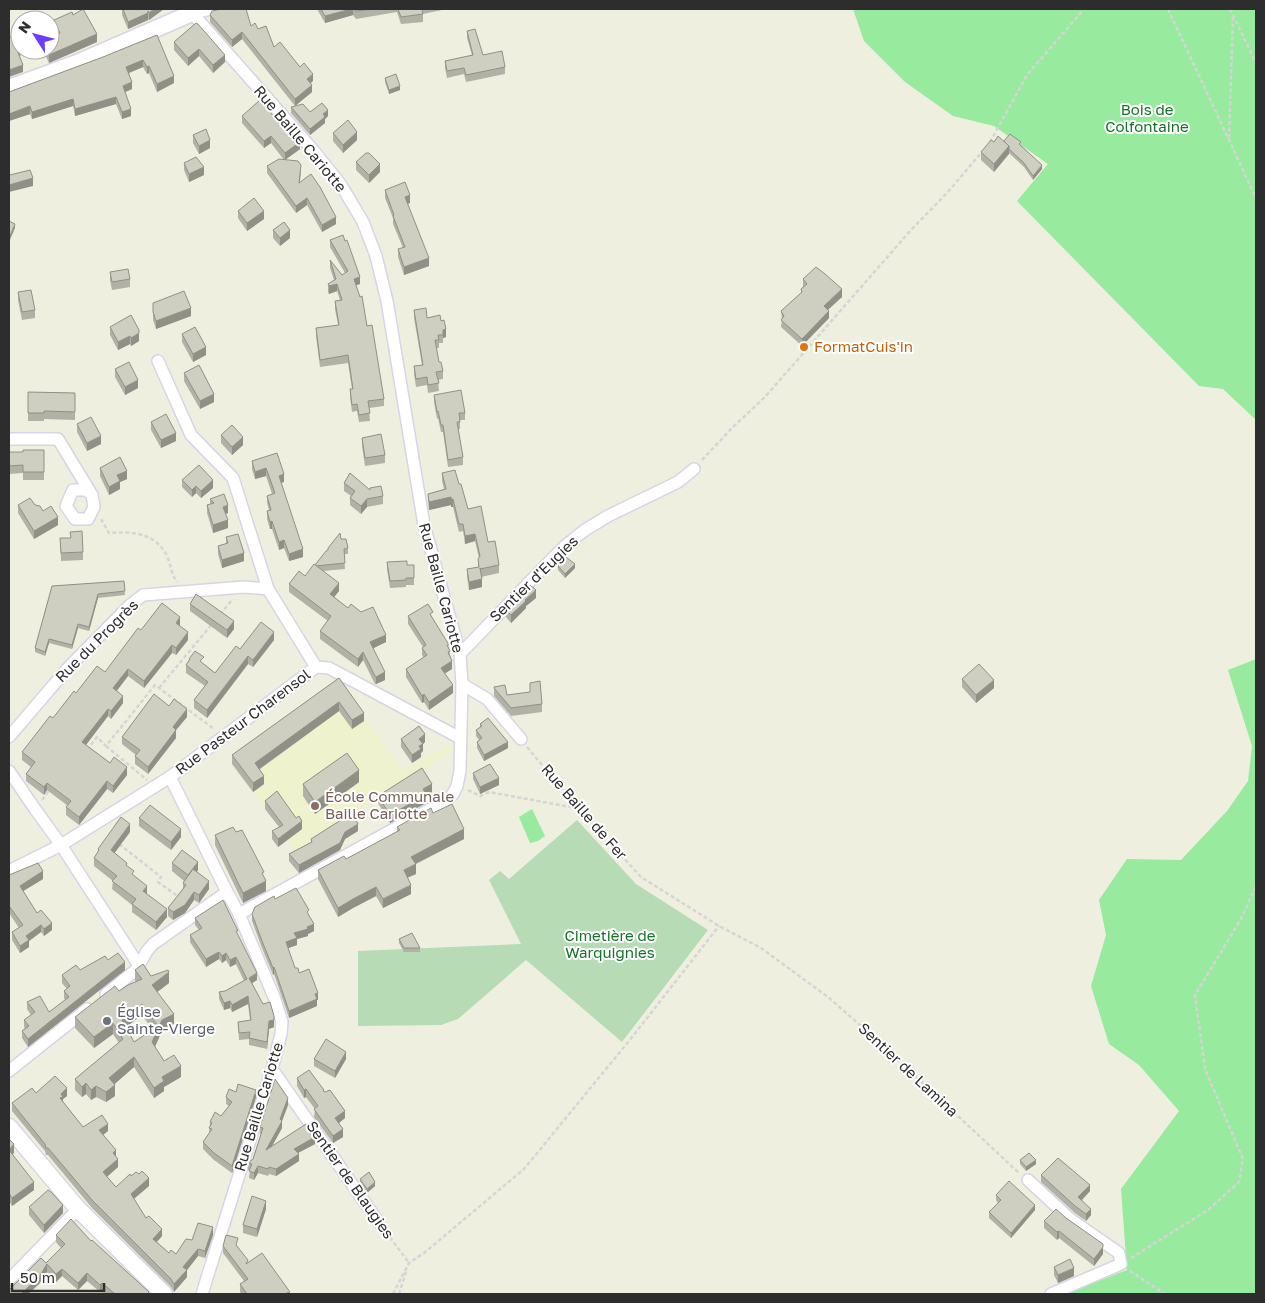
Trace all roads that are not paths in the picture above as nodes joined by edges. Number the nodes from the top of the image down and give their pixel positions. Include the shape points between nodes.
1 (211, 9) edge
2 (190, 11) edge
3 (9, 88) edge
4 (158, 361) dead end
5 (9, 439) edge
6 (694, 469) road end
7 (92, 495) junction
8 (268, 589) junction
9 (460, 654) junction
10 (316, 666) junction
11 (462, 684) junction
12 (9, 737) edge
13 (460, 738) junction
14 (521, 739) road end
15 (9, 771) edge
16 (170, 777) junction
17 (61, 846) junction
18 (9, 871) edge
19 (227, 892) junction
20 (239, 914) junction
21 (138, 964) junction
22 (272, 1069) junction
23 (9, 1071) edge
24 (9, 1128) edge
25 (1028, 1180) road end
26 (78, 1208) junction
27 (379, 1223) road end
28 (9, 1280) edge
29 (164, 1294) edge
30 (202, 1294) edge
31 (1051, 1294) edge

1 - 2 street
2 - 3 street via 77,63
2 - 9 street, Rue Baille Cariotte via 313,150 341,185 363,222 376,256 387,301 424,525
4 - 8 street via 192,435 233,478
5 - 7 street via 58,439
6 - 9 street, Sentier d'Eugies via 678,482 585,530 565,546
7 - 7 street via 94,507 88,519 75,519 66,506 73,490 86,490
8 - 10 street
8 - 12 street, Rue du Progrès via 244,587 143,595 68,668
9 - 11 street, Rue Baille Cariotte
10 - 13 street via 329,668
10 - 16 street, Rue Pasteur Charensol
11 - 13 street, Rue Baille Cariotte
11 - 14 street via 488,699
13 - 20 street, Rue Baille Cariotte via 457,786 446,801
15 - 17 street
16 - 17 street, Rue Pasteur Charensol
16 - 19 street, Rue Pasteur Charensol
17 - 18 street, Rue Pasteur Charensol
17 - 21 street
19 - 20 street, Rue Pasteur Charensol
19 - 21 street via 153,944
20 - 22 street, Rue Baille Cariotte via 282,1022
21 - 23 street via 130,975
22 - 27 street, Sentier de Blaugies
22 - 30 street, Rue Baille Cariotte
24 - 26 street
25 - 31 street via 1120,1259
26 - 28 street
26 - 29 street

